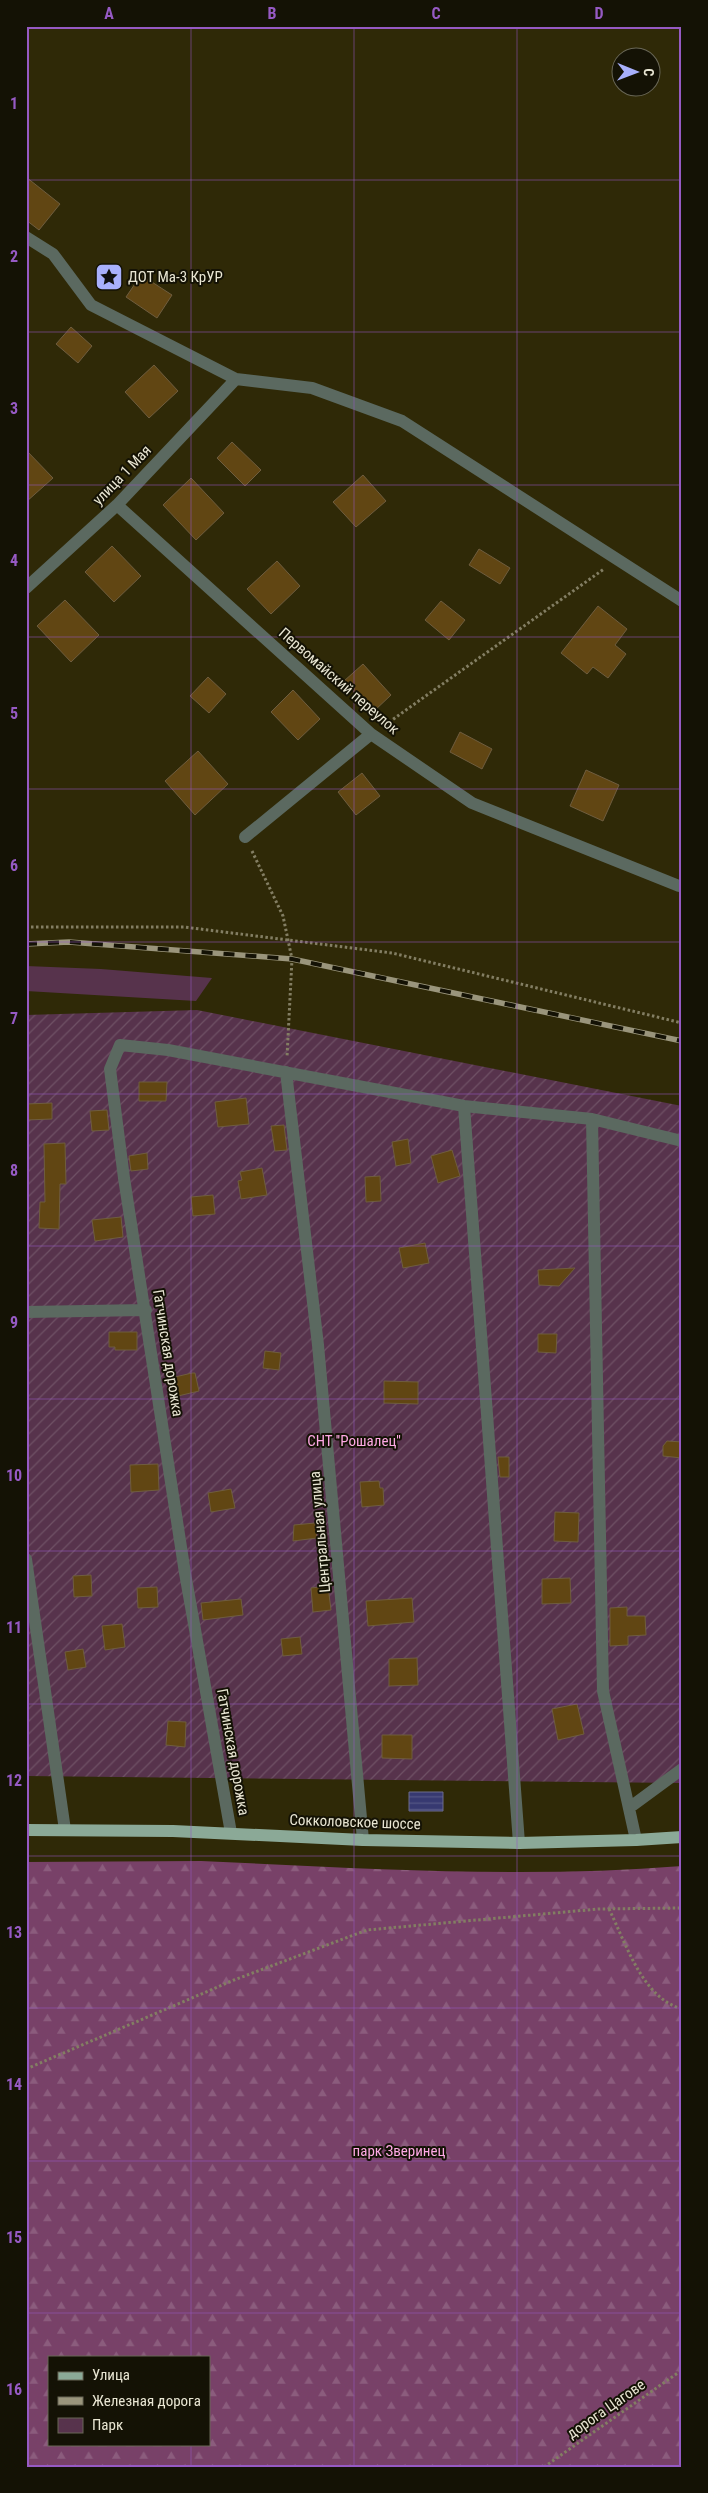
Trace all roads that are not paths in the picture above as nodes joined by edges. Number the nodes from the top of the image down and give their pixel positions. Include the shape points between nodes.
1 (26, 237) edge
2 (236, 379) junction
3 (117, 504) junction
4 (26, 588) edge
5 (682, 601) edge
6 (372, 734) junction
7 (245, 837) road end
8 (679, 886) dead end
9 (286, 1072) junction
10 (464, 1106) junction
11 (592, 1119) junction
12 (682, 1141) edge
13 (146, 1310) junction
14 (26, 1312) edge
15 (26, 1558) edge
16 (27, 1572) edge
17 (682, 1769) edge
18 (629, 1808) junction
19 (26, 1830) edge
20 (65, 1830) junction
21 (231, 1833) junction
22 (682, 1837) edge
23 (363, 1840) junction
24 (636, 1840) junction
25 (519, 1843) junction

1 - 2 street via 54,254 91,304
2 - 3 street, улица 1 Мая
2 - 5 street via 312,388 402,421
3 - 4 street, улица 1 Мая
3 - 6 street, Первомайский переулок
6 - 7 street
6 - 8 street, Первомайский переулок via 472,803
9 - 10 street
9 - 13 street, Гатчинская дорожка via 168,1050 120,1045 110,1068
9 - 23 street, Центральная улица via 318,1345
10 - 11 street
10 - 25 street
11 - 12 street
11 - 18 street via 603,1691
13 - 14 street
13 - 21 street, Гатчинская дорожка via 185,1572
15 - 16 street
16 - 20 street
17 - 18 street
18 - 24 street
19 - 20 main road, Сокколовское шоссе
20 - 21 main road, Сокколовское шоссе
21 - 23 main road, Сокколовское шоссе
22 - 24 main road, Сокколовское шоссе
23 - 25 main road, Сокколовское шоссе
24 - 25 main road, Сокколовское шоссе

